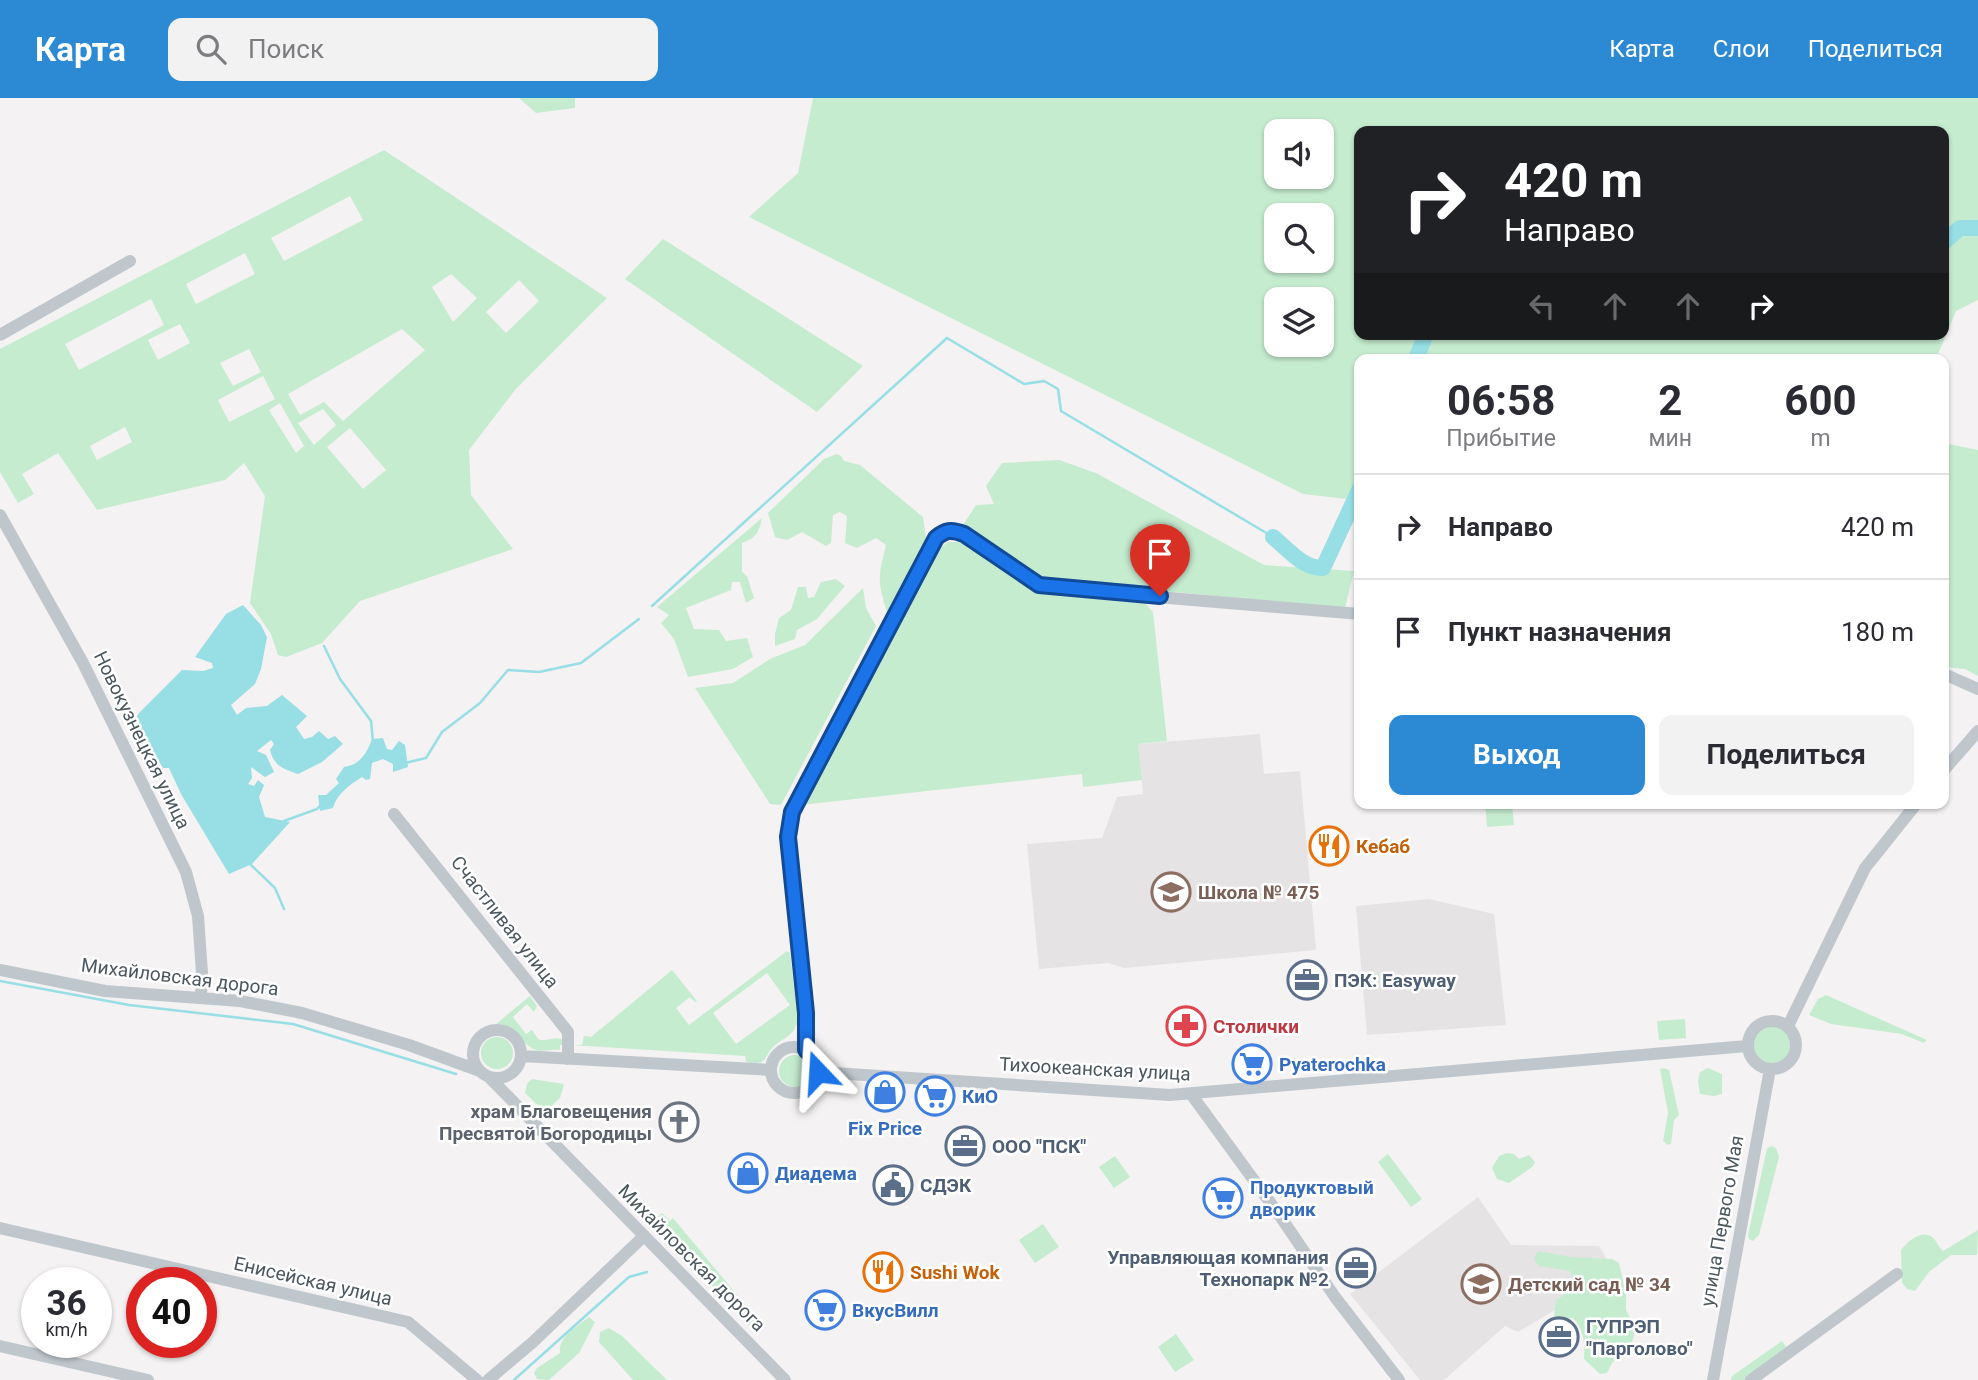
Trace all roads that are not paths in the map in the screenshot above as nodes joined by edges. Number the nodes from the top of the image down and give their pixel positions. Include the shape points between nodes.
1 (131, 261) dead end
2 (0, 335) edge
3 (0, 515) edge
4 (1354, 613) edge
5 (1949, 676) edge
6 (1978, 689) edge
7 (1978, 731) edge
8 (1949, 764) edge
9 (1912, 809) edge
10 (394, 814) dead end
11 (0, 970) edge
12 (201, 998) junction
13 (1788, 1026) junction
14 (474, 1046) junction
15 (1747, 1046) junction
16 (806, 1050) junction
17 (434, 1053) junction
18 (521, 1056) junction
19 (568, 1059) junction
20 (1770, 1069) junction
21 (771, 1070) junction
22 (514, 1071) junction
23 (818, 1072) junction
24 (484, 1074) junction
25 (1191, 1094) junction
26 (513, 1103) junction
27 (0, 1228) edge
28 (644, 1236) junction
29 (1897, 1274) dead end
30 (0, 1346) edge
31 (148, 1380) edge
32 (477, 1380) edge
33 (488, 1380) edge
34 (785, 1380) edge
35 (1399, 1380) edge
36 (1713, 1380) edge
37 (1751, 1380) edge

1 - 2 street
3 - 12 street, Новокузнецкая улица via 83,663 186,872 198,916
4 - 16 street via 1039,585 964,534 944,531 936,538 792,812 788,837
5 - 6 street
7 - 8 street
9 - 13 street via 1865,868
10 - 19 street, Счастливая улица via 568,1032
11 - 12 street, Михайловская дорога via 105,991
12 - 17 street, Михайловская дорога via 252,1002 302,1013
13 - 15 street via 1780,1021 1761,1023
13 - 20 street via 1796,1039 1794,1054 1785,1065
14 - 17 street, Михайловская дорога via 453,1054
14 - 18 street via 486,1033 503,1031 517,1041
14 - 24 street via 473,1059
15 - 20 street via 1754,1062
15 - 25 street, Тихоокеанская улица
16 - 21 street via 786,1048 773,1060
16 - 23 street via 815,1059
17 - 24 street, Михайловская дорога
18 - 19 street
18 - 22 street
19 - 21 street
20 - 36 street, улица Первого Мая
21 - 23 street via 777,1085 792,1093 809,1088
22 - 24 street via 505,1077
22 - 26 street via 509,1088
23 - 25 street, Тихоокеанская улица
24 - 26 street, Михайловская дорога
25 - 35 street
26 - 28 street, Михайловская дорога
27 - 32 street, Енисейская улица via 408,1322
28 - 33 street
28 - 34 street, Михайловская дорога
29 - 37 street
30 - 31 street

